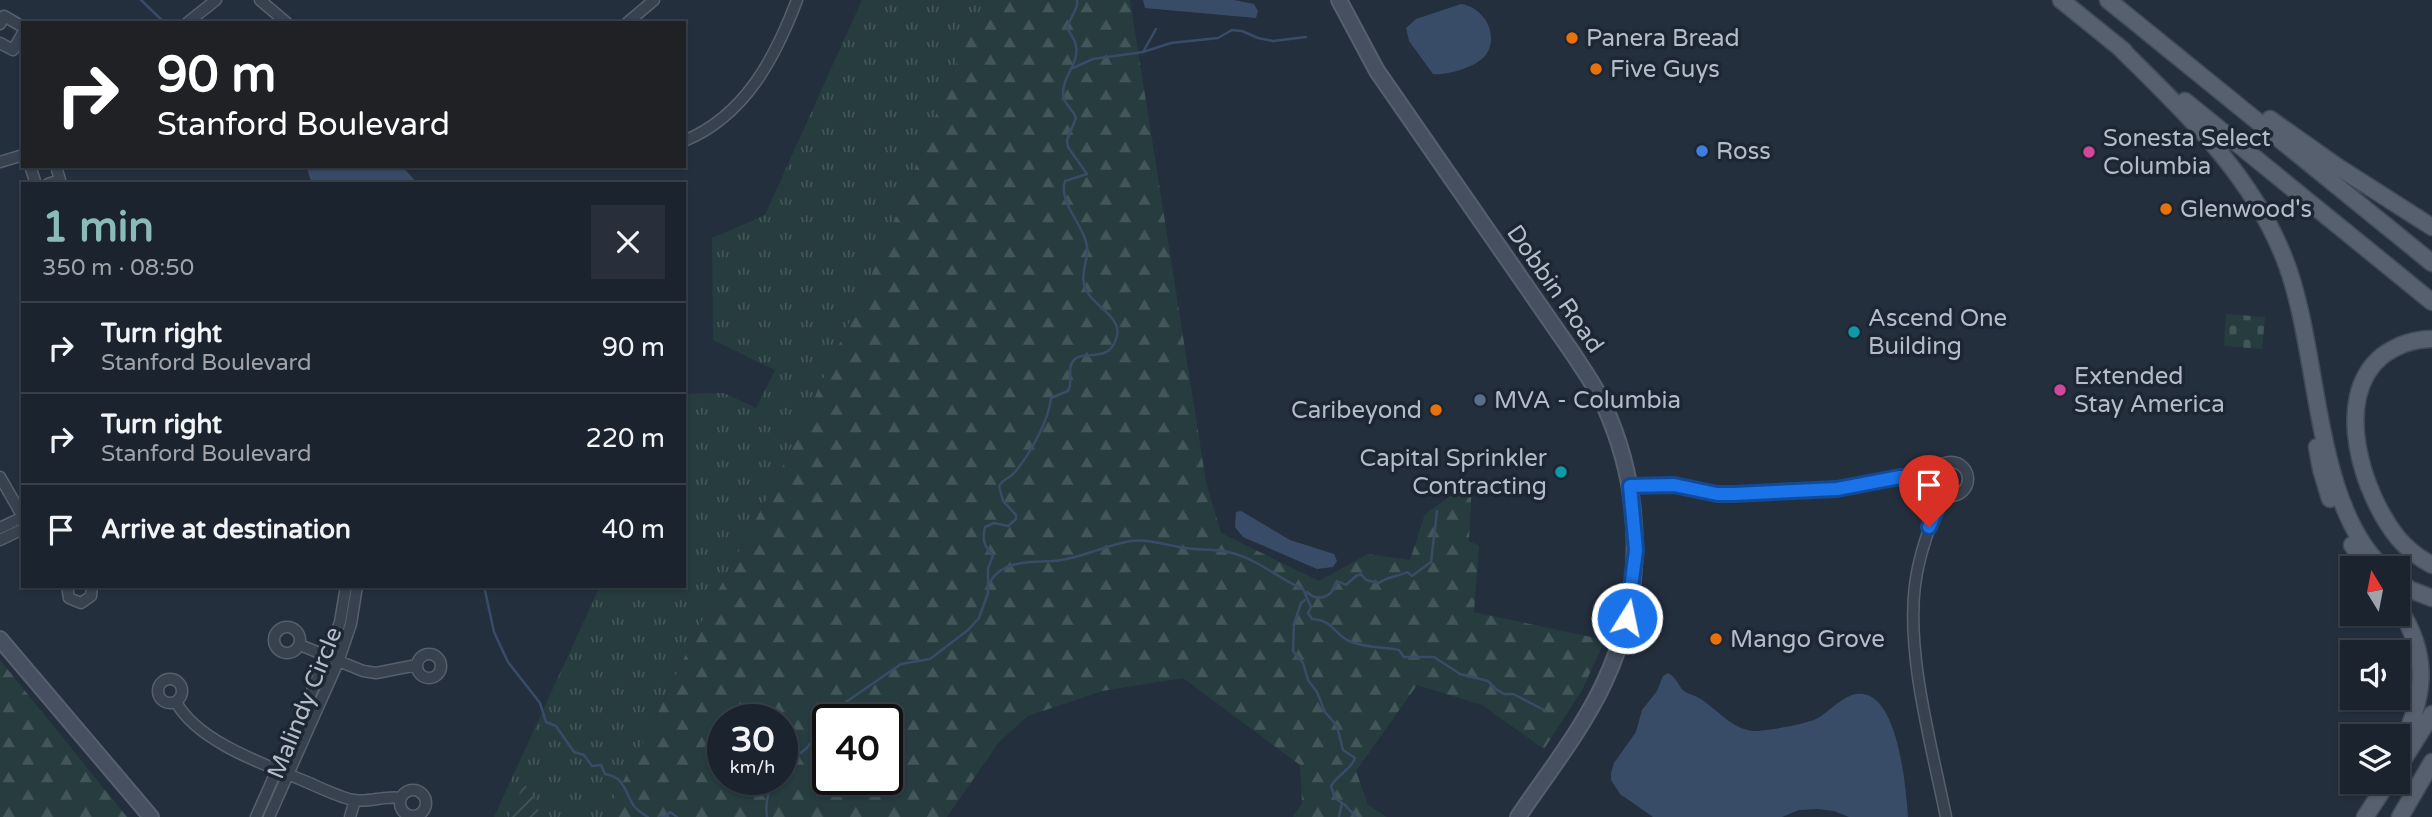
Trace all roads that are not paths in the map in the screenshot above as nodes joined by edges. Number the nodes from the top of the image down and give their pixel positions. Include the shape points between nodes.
1 (216, 0) edge
2 (260, 0) edge
3 (654, 0) edge
4 (797, 0) edge
5 (1339, 0) edge
6 (2061, 0) edge
7 (2108, 0) edge
8 (190, 21) edge
9 (285, 21) edge
10 (629, 21) edge
11 (0, 24) edge
12 (21, 26) edge
13 (2151, 34) junction
14 (21, 36) edge
15 (0, 43) edge
16 (2116, 45) junction
17 (686, 140) edge
18 (21, 156) edge
19 (0, 162) edge
20 (56, 168) edge
21 (54, 182) edge
22 (2432, 227) edge
23 (2432, 263) edge
24 (2432, 302) edge
25 (2432, 339) edge
26 (2319, 413) junction
27 (0, 477) edge
28 (1935, 477) junction
29 (1630, 486) junction
30 (1943, 493) junction
31 (21, 514) edge
32 (21, 518) edge
33 (0, 528) edge
34 (21, 530) edge
35 (0, 540) edge
36 (2359, 556) edge
37 (2373, 556) edge
38 (2432, 565) edge
39 (67, 588) edge
40 (92, 588) edge
41 (346, 588) edge
42 (357, 588) edge
43 (2410, 589) edge
44 (2432, 598) edge
45 (2409, 626) edge
46 (0, 639) edge
47 (300, 645) dead end
48 (332, 659) junction
49 (417, 665) dead end
50 (176, 702) dead end
51 (2432, 714) edge
52 (2410, 724) edge
53 (2410, 749) edge
54 (2432, 762) edge
55 (283, 772) junction
56 (2432, 777) edge
57 (2376, 794) edge
58 (2380, 794) edge
59 (401, 798) dead end
60 (355, 800) junction
61 (151, 817) edge
62 (256, 817) edge
63 (269, 817) edge
64 (350, 817) edge
65 (1518, 817) edge
66 (1945, 817) edge
67 (2364, 817) edge
68 (2402, 817) edge

1 - 8 street
2 - 9 street
3 - 10 street
4 - 17 street via 758,82 714,126
5 - 29 street, Dobbin Road via 1377,72 1591,382 1612,423
6 - 16 main road
7 - 13 main road
11 - 12 street via 5,16
13 - 22 main road via 2338,167
13 - 23 main road
14 - 15 street via 13,50
16 - 24 main road
16 - 26 main road via 2222,153 2262,211 2284,256 2301,310
18 - 19 street
20 - 21 street via 60,180
25 - 38 main road via 2399,345 2377,361 2360,389 2356,420 2361,462 2376,501 2397,537
26 - 36 main road via 2317,447 2328,493
26 - 37 main road via 2346,512
27 - 31 street
28 - 29 street via 1900,477 1837,489 1734,494 1674,485
28 - 30 street
28 - 30 street via 1938,468 1947,463 1959,464 1968,475 1965,488 1954,495
29 - 65 street, Dobbin Road via 1636,550 1630,604 1619,645 1590,709
30 - 66 street via 1920,557 1912,608 1915,651
32 - 33 street
34 - 35 street
39 - 40 street via 69,598 81,603 91,596
41 - 48 street, Malindy Circle
42 - 48 street, Malindy Circle via 351,624
43 - 44 main road
45 - 52 main road via 2422,672
46 - 61 street
47 - 48 street
48 - 49 street via 376,673
48 - 55 street, Malindy Circle
50 - 55 street via 198,728
51 - 53 main road
54 - 68 main road
55 - 60 street
55 - 62 street, Malindy Circle
55 - 63 street, Malindy Circle
56 - 68 main road
57 - 67 main road
58 - 67 main road
59 - 60 street
60 - 64 street

